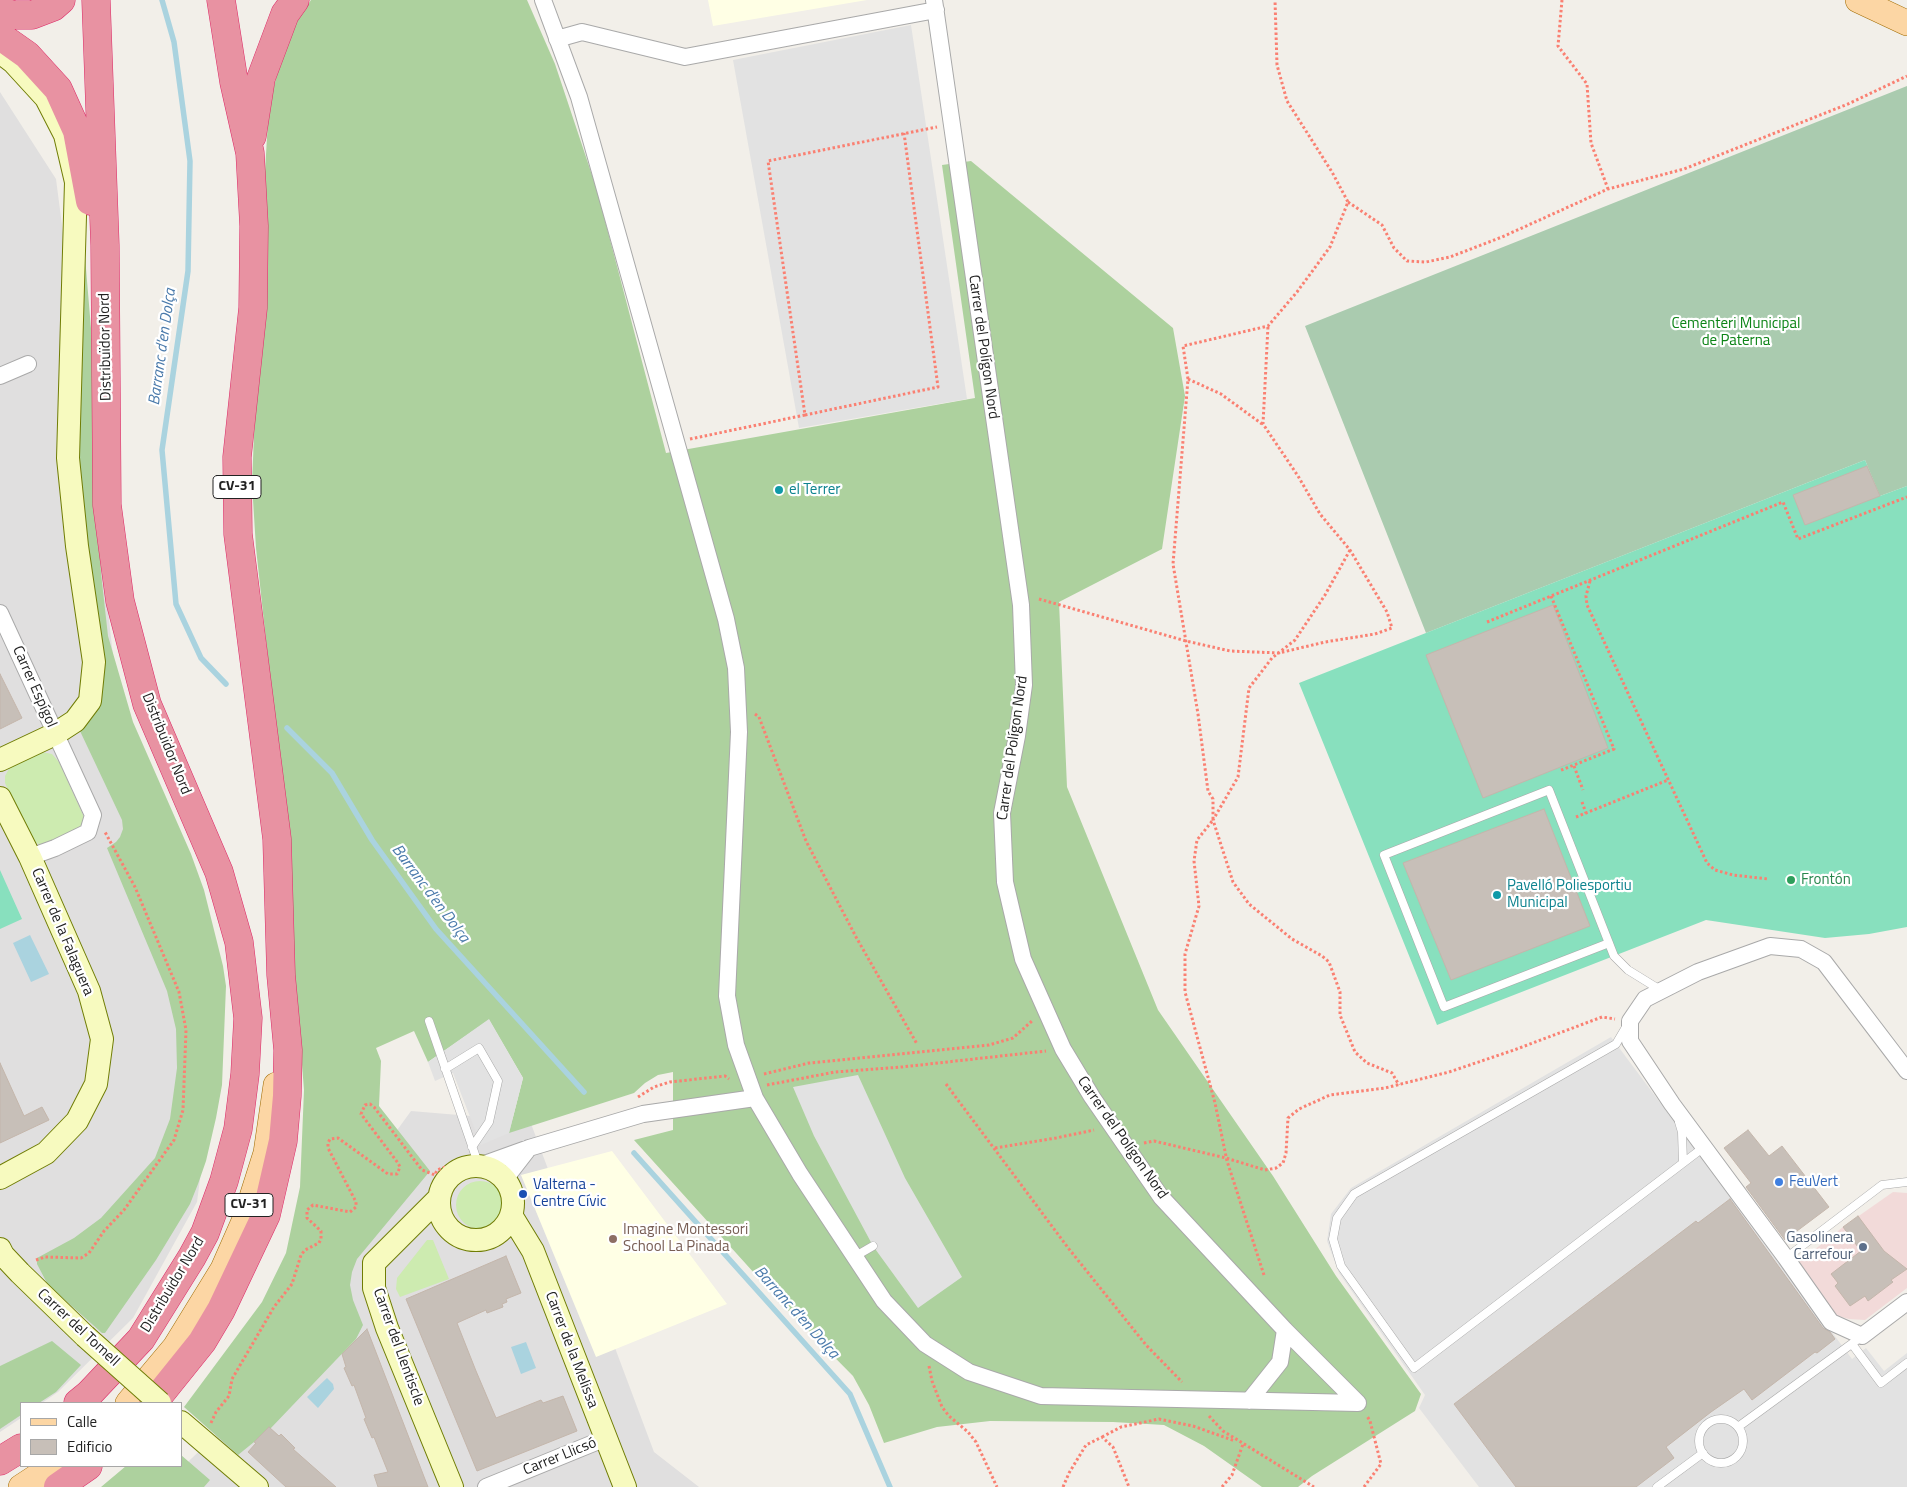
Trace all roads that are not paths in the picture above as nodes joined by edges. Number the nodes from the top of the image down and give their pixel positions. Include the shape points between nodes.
1 (61, 0) edge
2 (96, 0) edge
3 (221, 0) edge
4 (295, 0) edge
5 (543, 0) edge
6 (1858, 0) edge
7 (935, 5) edge
8 (0, 11) edge
9 (1904, 23) edge
10 (0, 36) edge
11 (557, 39) junction
12 (0, 52) edge
13 (250, 153) junction
14 (105, 245) junction
15 (28, 364) dead end
16 (0, 376) edge
17 (0, 613) edge
18 (55, 734) junction
19 (0, 760) edge
20 (0, 798) edge
21 (30, 858) junction
22 (1609, 943) junction
23 (281, 975) junction
24 (1662, 991) junction
25 (429, 1020) dead end
26 (1630, 1020) junction
27 (446, 1069) junction
28 (1907, 1071) edge
29 (751, 1088) junction
30 (1672, 1104) junction
31 (1704, 1147) junction
32 (530, 1148) junction
33 (476, 1156) junction
34 (1683, 1163) junction
35 (0, 1178) edge
36 (505, 1179) junction
37 (1907, 1182) edge
38 (440, 1198) junction
39 (511, 1215) junction
40 (873, 1246) dead end
41 (0, 1248) edge
42 (854, 1257) junction
43 (1786, 1258) junction
44 (1907, 1302) edge
45 (1285, 1330) junction
46 (1857, 1340) junction
47 (1907, 1363) edge
48 (1249, 1401) junction
49 (79, 1402) edge
50 (129, 1402) edge
51 (154, 1402) edge
52 (159, 1402) edge
53 (1738, 1427) junction
54 (188, 1428) edge
55 (606, 1438) junction
56 (20, 1449) edge
57 (1703, 1453) junction
58 (0, 1461) edge
59 (51, 1467) edge
60 (87, 1467) edge
61 (21, 1487) edge
62 (58, 1487) edge
63 (256, 1487) edge
64 (452, 1487) edge
65 (486, 1487) edge
66 (625, 1487) edge
67 (1657, 1487) edge

1 - 8 highway via 53,7 32,15
2 - 14 highway, Distribuïdor Nord / CV-31
3 - 13 highway, CV-31
4 - 13 highway via 285,14 261,78
5 - 11 street
6 - 9 main road
7 - 11 street via 685,58 582,32
7 - 45 street, Carrer del Polígon Nord via 1020,605 1024,685 1018,736 1002,813 1005,882 1023,959 1063,1049 1161,1197
10 - 14 highway via 27,55 58,89 76,131 92,212
11 - 29 street via 579,97 726,620 736,668 739,732 727,996 736,1045
12 - 18 street via 46,98 65,134 76,182 68,458 94,662 90,701 75,721
13 - 23 highway, CV-31 via 254,226 253,308 237,457 238,534 277,839
14 - 49 highway, Distribuïdor Nord / CV-31 via 107,505 120,601 147,704 219,872 239,942 248,1018 238,1129 224,1182 205,1233 141,1339
15 - 16 street
17 - 18 street, Carrer Espígol
18 - 19 street
18 - 21 street, Carrer Espígol via 93,815 88,832
20 - 21 street, Carrer de la Falaguera
21 - 35 street, Carrer de la Falaguera via 89,991 102,1039 96,1084 77,1122 46,1152
22 - 22 lane via 1549,790 1384,855 1444,1007
22 - 24 lane via 1614,956 1628,970
23 - 50 main road, CV-31 via 275,1095 266,1152 245,1219 222,1269 175,1347
23 - 51 highway via 288,1050 287,1096 283,1142 266,1215 207,1334
24 - 26 street via 1645,999
24 - 28 street via 1698,972 1770,946 1801,950 1824,962
25 - 27 lane
26 - 30 street via 1630,1040
26 - 34 lane via 1616,1044 1354,1194 1337,1218 1334,1239 1341,1266 1414,1368
27 - 33 lane
27 - 33 lane via 479,1048 498,1082
29 - 32 street via 643,1114
29 - 42 street via 800,1174
30 - 31 street
30 - 34 lane via 1682,1132
31 - 34 lane
31 - 43 street
32 - 33 street
32 - 36 street
33 - 36 street
33 - 38 street via 468,1166 449,1178
36 - 39 street via 513,1196
37 - 43 lane via 1882,1185
38 - 39 street via 444,1221 462,1237 486,1238 497,1234
38 - 64 street, Carrer del Llentiscle via 374,1263 374,1288
39 - 55 street, Carrer de la Melissa via 533,1251
40 - 42 lane
41 - 52 street, Carrer del Tomell, bridge via 20,1273
42 - 48 street via 884,1301 925,1344 969,1372 1041,1396
43 - 46 street via 1831,1322
44 - 46 street
45 - 48 street via 1280,1362
45 - 48 street, Carrer del Polígon Nord via 1358,1403
46 - 47 lane via 1881,1383
46 - 53 lane
53 - 57 lane via 1728,1420 1713,1421 1706,1426 1700,1438
53 - 57 lane via 1743,1445 1736,1458 1722,1463 1707,1459
54 - 63 street
55 - 65 street, Carrer Llicsó
55 - 66 street, Carrer de la Melissa
56 - 58 highway
57 - 67 lane
59 - 61 main road
60 - 62 highway

